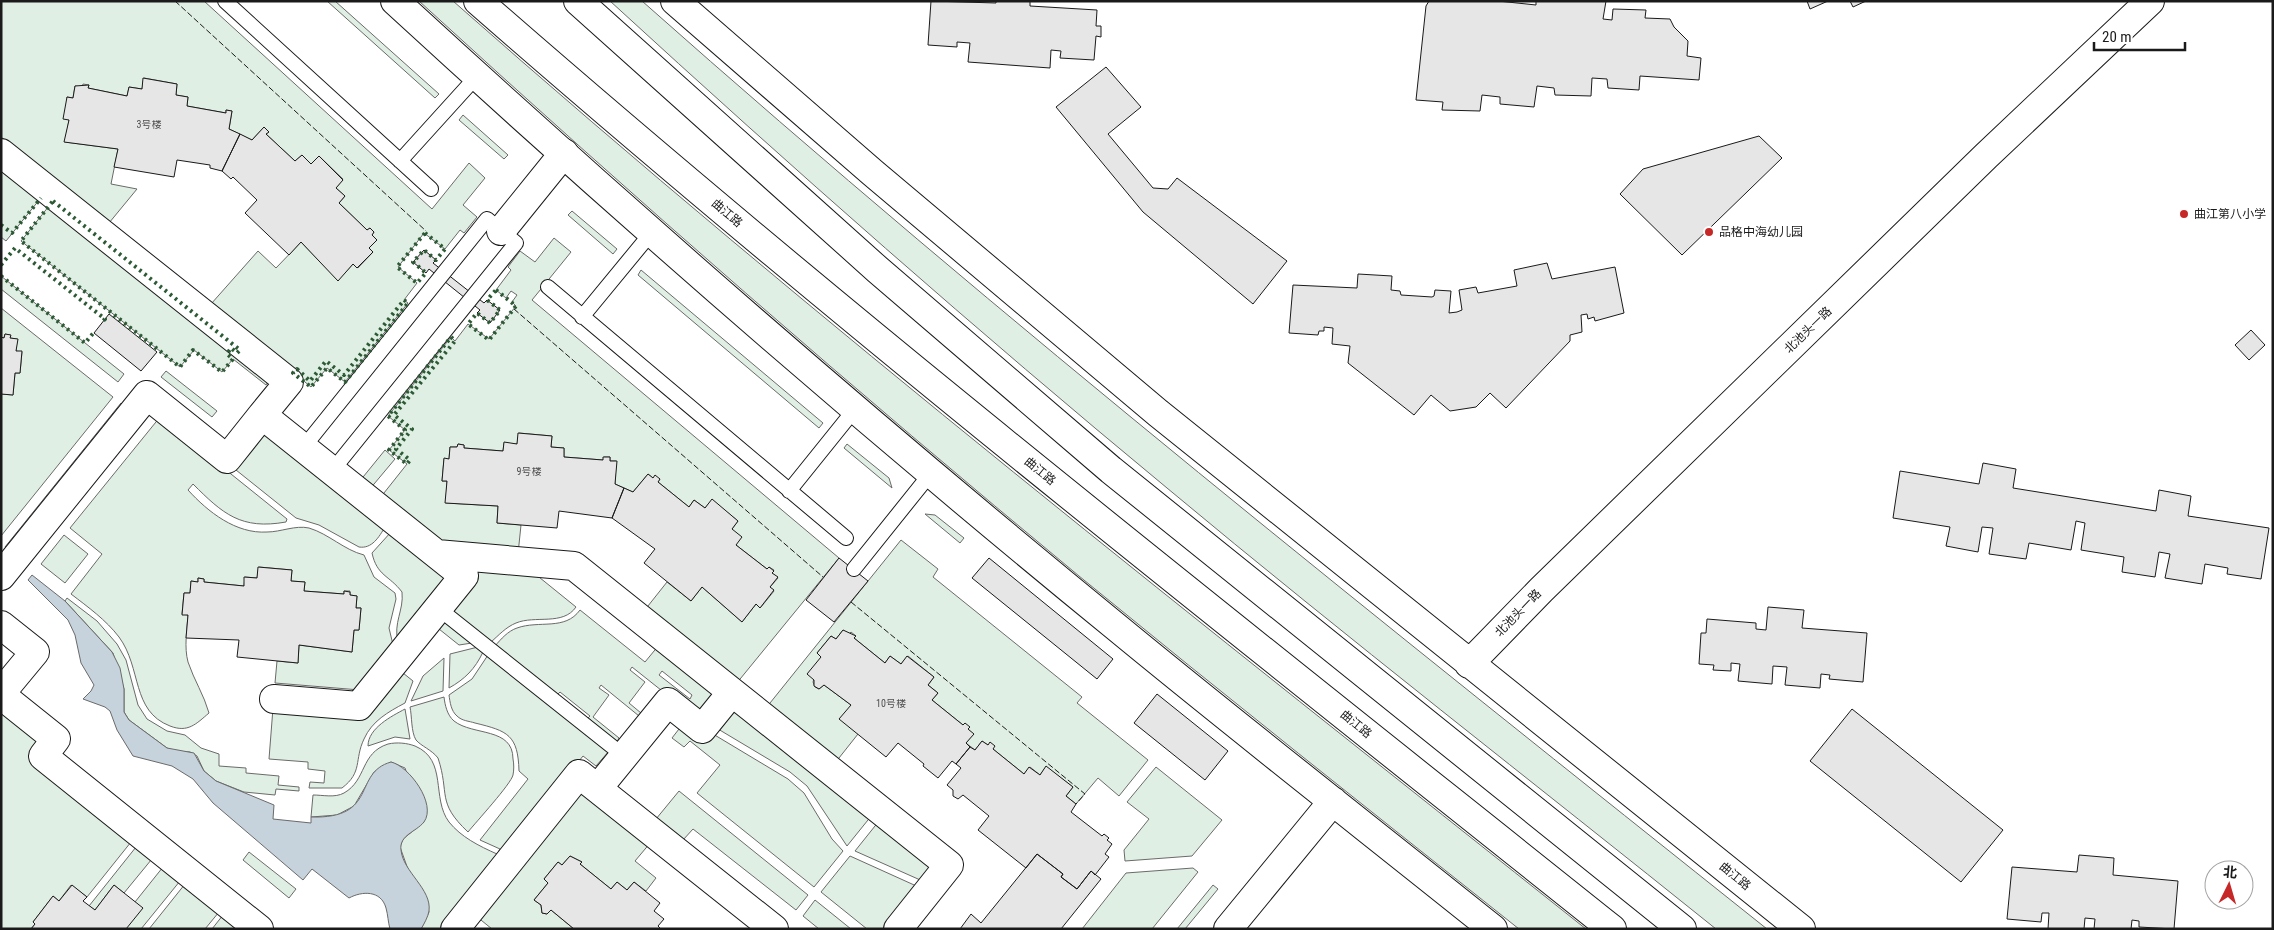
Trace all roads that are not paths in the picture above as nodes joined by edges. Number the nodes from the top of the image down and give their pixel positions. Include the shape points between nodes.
1 (225, 1) edge
2 (395, 1) edge
3 (478, 1) edge
4 (578, 1) edge
5 (674, 1) edge
6 (2150, 1) edge
7 (477, 76) junction
8 (1, 153) edge
9 (564, 154) junction
10 (400, 161) junction
11 (431, 189) dead end
12 (501, 231) junction
13 (652, 232) junction
14 (548, 287) dead end
15 (582, 317) junction
16 (855, 409) junction
17 (262, 415) junction
18 (303, 448) junction
19 (332, 471) junction
20 (931, 473) junction
21 (789, 491) junction
22 (846, 538) dead end
23 (437, 554) junction
24 (5, 563) edge
25 (854, 570) dead end
26 (438, 608) junction
27 (1, 625) edge
28 (1469, 664) junction
29 (732, 692) junction
30 (1, 694) edge
31 (274, 699) dead end
32 (624, 756) junction
33 (598, 788) junction
34 (1332, 801) junction
35 (259, 929) edge
36 (455, 929) edge
37 (774, 929) edge
38 (898, 929) edge
39 (1228, 929) edge
40 (1493, 929) edge
41 (1612, 929) edge
42 (1682, 929) edge
43 (1801, 929) edge

1 - 10 lane
2 - 7 main road
3 - 41 main road, 曲江路 via 894,352
4 - 42 main road via 870,263 1111,470
5 - 28 main road, 曲江路 via 894,192 1143,401
6 - 28 main road, 北池头一路 via 1986,156
7 - 9 main road
7 - 10 lane
8 - 17 main road via 289,382
9 - 12 main road
9 - 13 main road
10 - 11 lane
12 - 18 lane via 487,219
12 - 19 lane via 516,243
13 - 15 lane
13 - 16 main road
14 - 15 lane
15 - 21 lane
16 - 20 main road
16 - 21 lane
17 - 18 main road
17 - 24 main road via 227,459 147,395
18 - 19 main road
19 - 23 main road
20 - 25 lane
20 - 34 main road
21 - 22 lane
23 - 26 main road via 464,576
23 - 29 main road via 574,566
26 - 31 main road via 359,706
26 - 32 lane
27 - 30 main road via 34,652
28 - 43 main road, 曲江路
29 - 32 main road via 702,729 668,702
29 - 38 main road via 949,865
30 - 35 main road via 56,739 43,756
32 - 33 main road
33 - 36 main road via 579,774
33 - 37 main road
34 - 39 main road
34 - 40 main road

